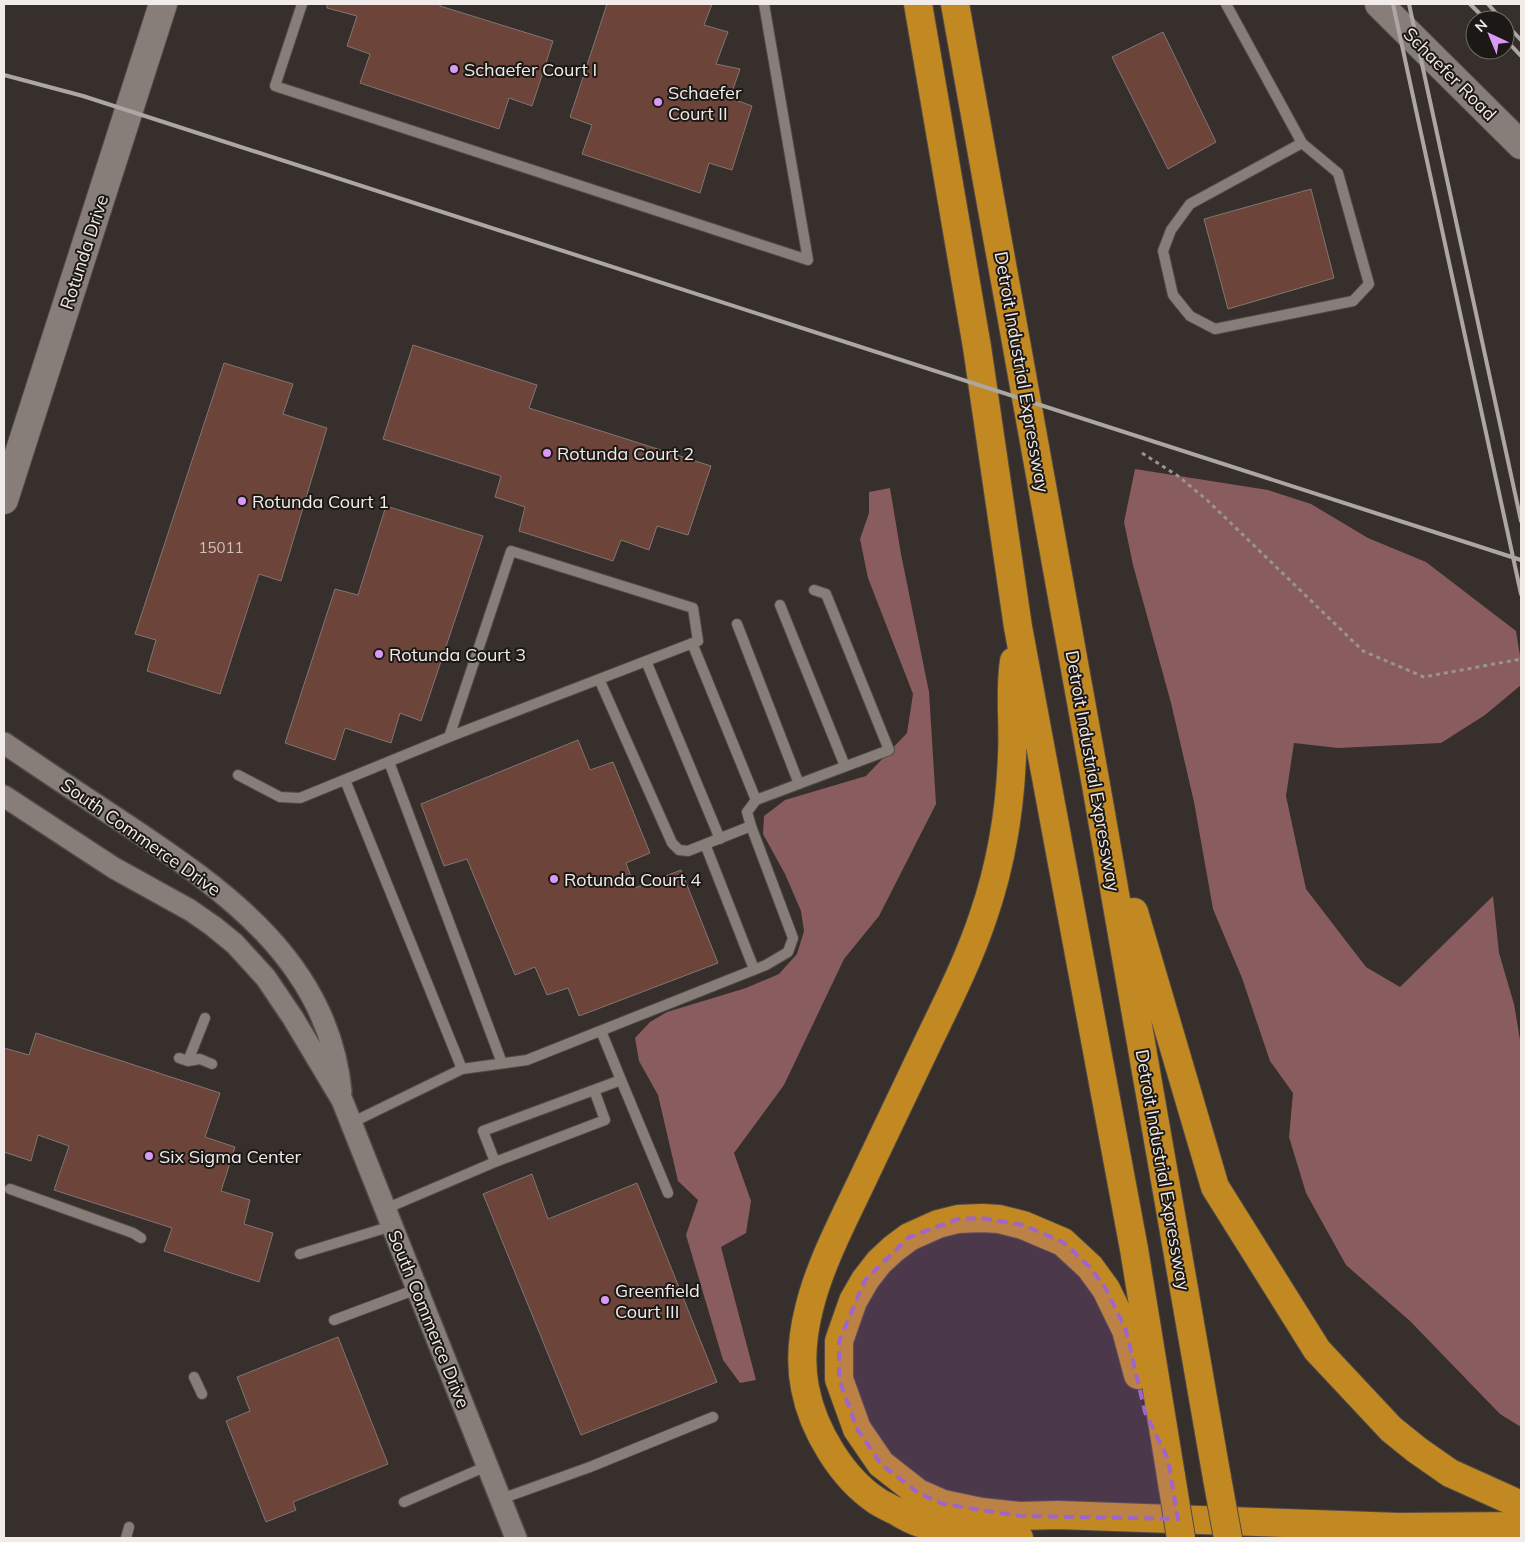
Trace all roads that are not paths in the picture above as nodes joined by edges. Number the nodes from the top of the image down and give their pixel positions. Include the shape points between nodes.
1 (163, 4) edge
2 (302, 4) edge
3 (764, 4) edge
4 (918, 4) edge
5 (955, 4) edge
6 (1226, 4) edge
7 (1379, 4) edge
8 (1302, 143) junction
9 (1521, 145) edge
10 (4, 500) edge
11 (814, 590) dead end
12 (780, 605) dead end
13 (737, 624) dead end
14 (1018, 627) junction
15 (692, 643) junction
16 (646, 661) junction
17 (599, 679) junction
18 (449, 737) junction
19 (4, 743) edge
20 (388, 762) junction
21 (845, 766) junction
22 (238, 775) dead end
23 (344, 780) junction
24 (799, 784) junction
25 (1096, 785) junction
26 (4, 796) edge
27 (756, 800) junction
28 (751, 826) junction
29 (720, 839) junction
30 (705, 844) junction
31 (754, 970) junction
32 (205, 1018) dead end
33 (601, 1031) junction
34 (212, 1064) dead end
35 (502, 1064) junction
36 (462, 1069) junction
37 (621, 1080) junction
38 (594, 1090) junction
39 (342, 1100) junction
40 (351, 1123) junction
41 (495, 1162) junction
42 (10, 1189) dead end
43 (668, 1193) dead end
44 (389, 1218) junction
45 (141, 1238) dead end
46 (300, 1254) dead end
47 (417, 1289) junction
48 (334, 1320) dead end
49 (194, 1377) dead end
50 (202, 1394) dead end
51 (713, 1417) dead end
52 (487, 1466) junction
53 (1169, 1468) junction
54 (501, 1500) junction
55 (404, 1502) dead end
56 (1521, 1505) edge
57 (1521, 1526) edge
58 (129, 1527) dead end
59 (126, 1538) edge
60 (516, 1538) edge
61 (1019, 1538) edge
62 (1182, 1538) edge
63 (1228, 1538) edge

1 - 10 main road, Rotunda Drive
2 - 3 lane via 275,86 808,260
4 - 14 highway via 977,347
5 - 25 highway, Detroit Industrial Expressway
6 - 8 lane
7 - 9 main road, Schaefer Road
8 - 8 lane via 1338,172 1369,284 1352,301 1215,329 1190,316 1173,295 1162,251 1171,230 1190,204
11 - 21 lane via 826,594 890,750
12 - 21 lane
13 - 24 lane
14 - 53 highway via 1134,1249
14 - 61 highway via 1012,676 1010,799 1001,855 983,917 961,972 820,1274 808,1310 803,1364 805,1388 824,1440 838,1463 877,1501 916,1522 938,1529
15 - 16 lane
15 - 18 lane via 698,641 693,608 511,550
15 - 27 lane
16 - 17 lane
16 - 29 lane
17 - 18 lane
17 - 30 lane via 672,843 679,850 688,851
18 - 20 lane
19 - 39 street, South Commerce Drive via 184,863 250,917 284,955 322,1014 335,1051
20 - 23 lane
20 - 35 lane
21 - 24 lane
22 - 23 lane via 280,797 300,798
23 - 36 lane
24 - 27 lane
25 - 56 highway via 1215,1187 1317,1350 1380,1418 1450,1473
25 - 63 highway, Detroit Industrial Expressway, bridge
26 - 39 street, South Commerce Drive via 114,868 190,910 235,944 266,978
27 - 28 lane via 748,812
28 - 29 lane
28 - 31 lane via 793,938 788,952
29 - 30 lane
30 - 31 lane
31 - 33 lane
32 - 34 lane via 184,1059 200,1059
33 - 35 lane via 527,1060
33 - 37 lane
35 - 36 lane
36 - 40 lane
37 - 38 lane
37 - 43 lane
38 - 41 lane via 605,1120
38 - 41 lane via 483,1131
39 - 40 street, South Commerce Drive
40 - 44 street, South Commerce Drive
41 - 44 lane
42 - 45 lane
44 - 46 lane
44 - 47 street, South Commerce Drive
47 - 48 lane
47 - 52 street, South Commerce Drive
49 - 50 lane
51 - 54 lane
52 - 54 street, South Commerce Drive
52 - 55 lane
53 - 57 highway via 1145,1412 1126,1330 1106,1289 1090,1267 1063,1242 1024,1225 982,1218 958,1219 909,1237 893,1248 865,1280 853,1301 839,1341 839,1379 857,1429 881,1464 918,1493 943,1504 1020,1516 1399,1527
53 - 62 highway, bridge
54 - 60 street, South Commerce Drive
58 - 59 lane

